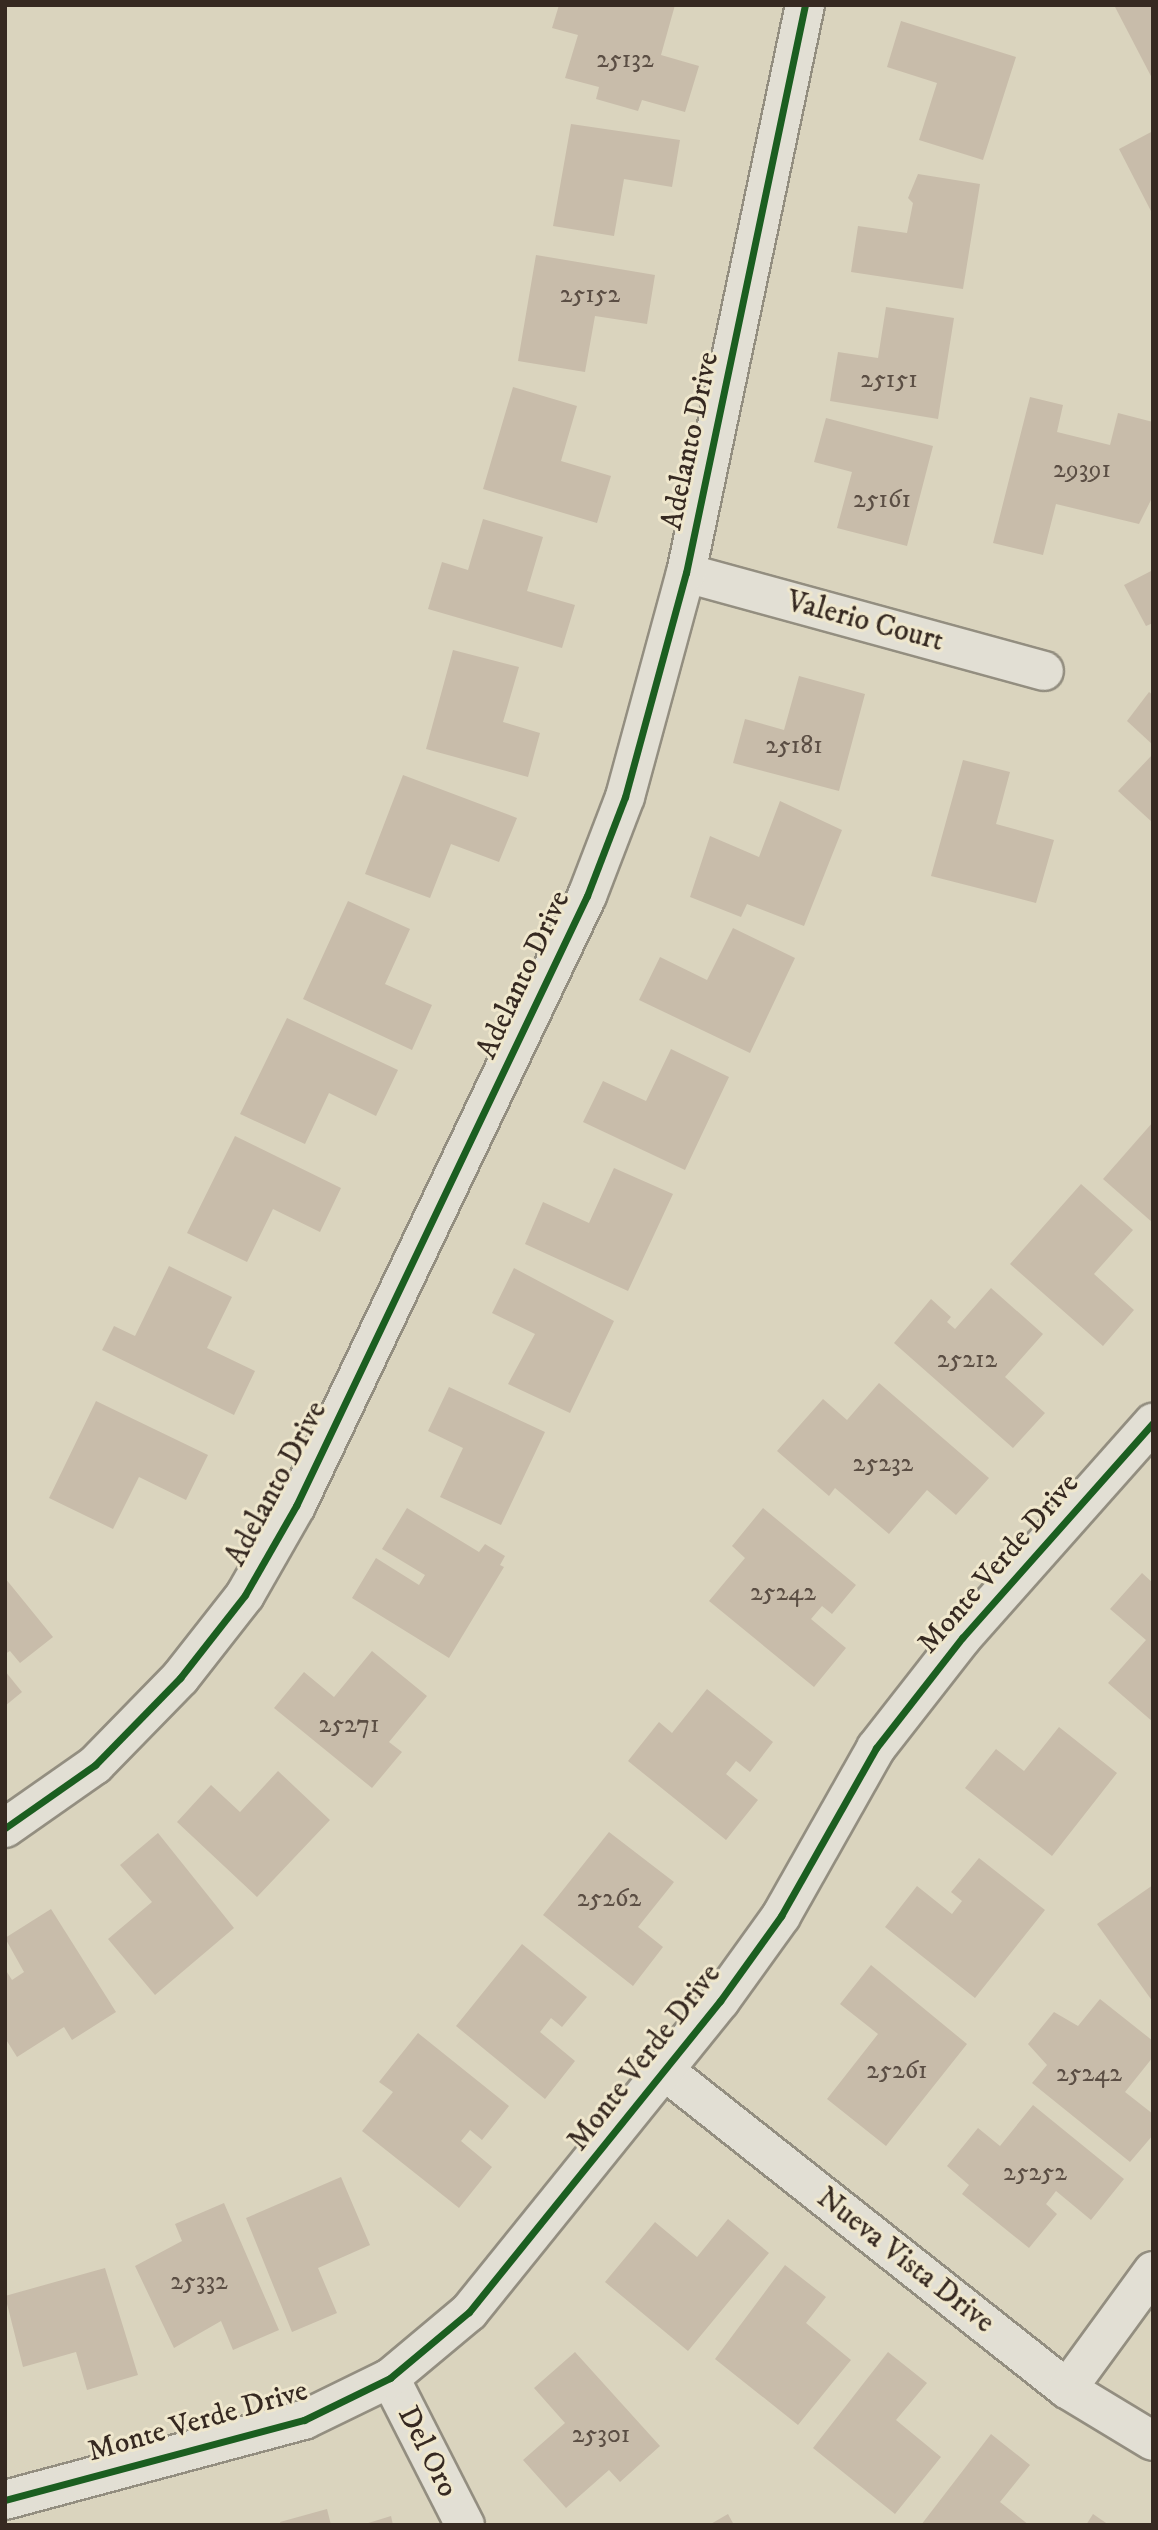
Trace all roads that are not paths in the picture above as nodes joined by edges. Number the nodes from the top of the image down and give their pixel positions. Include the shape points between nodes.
1 (805, 5) edge
2 (686, 573) junction
3 (1044, 671) dead end
4 (1153, 1423) edge
5 (5, 1828) edge
6 (665, 2071) junction
7 (1153, 2271) edge
8 (390, 2378) junction
9 (1068, 2389) junction
10 (1153, 2441) edge
11 (5, 2500) edge
12 (465, 2525) edge

1 - 2 street, Adelanto Drive
2 - 3 street, Valerio Court
2 - 5 street, Adelanto Drive via 625,797 587,896 296,1506 245,1595 180,1678 95,1765
4 - 6 street, Monte Verde Drive via 962,1638 876,1748 781,1916
6 - 8 street, Monte Verde Drive via 469,2312
6 - 9 street, Nueva Vista Drive
7 - 9 street
8 - 11 street, Monte Verde Drive via 304,2420
8 - 12 street, Del Oro
9 - 10 street, Nueva Vista Drive

